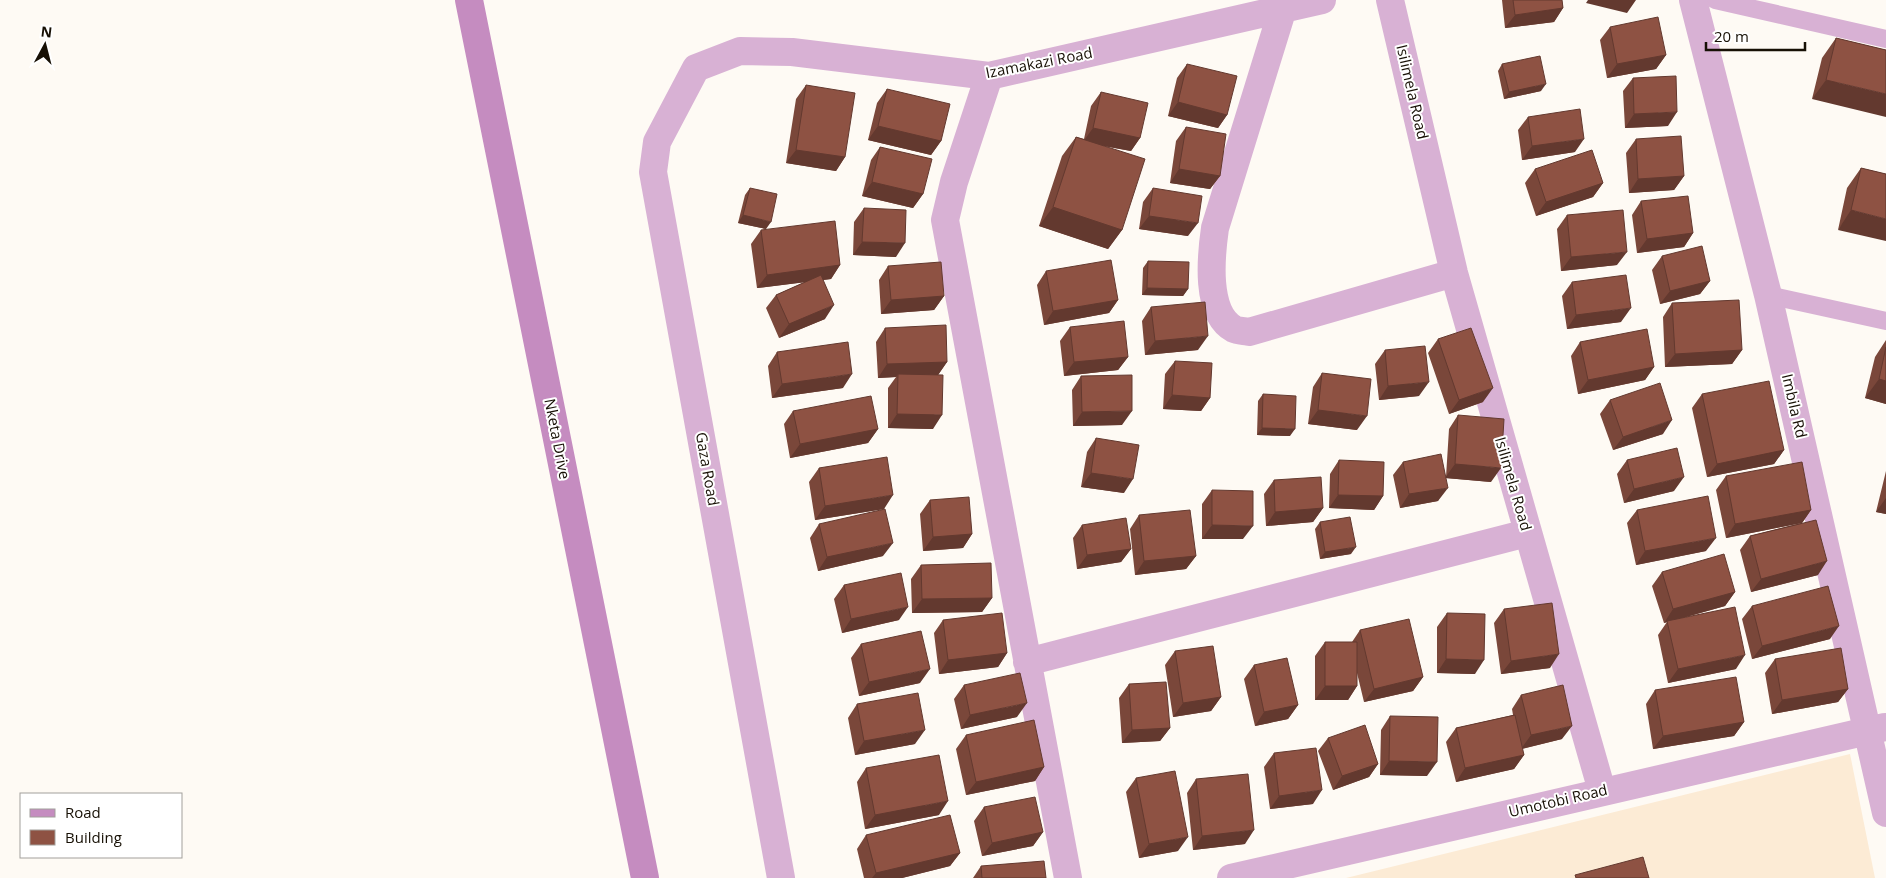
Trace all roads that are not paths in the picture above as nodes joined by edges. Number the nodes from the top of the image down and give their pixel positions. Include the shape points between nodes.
1 (469, 0) edge
2 (1322, 0) edge
3 (1390, 0) edge
4 (1693, 0) edge
5 (1715, 0) edge
6 (1283, 8) junction
7 (1886, 38) edge
8 (696, 68) joint
9 (989, 76) junction
10 (1454, 274) junction
11 (1768, 295) junction
12 (1886, 321) edge
13 (1527, 533) junction
14 (1027, 662) junction
15 (1877, 729) edge
16 (1602, 791) junction
17 (1886, 813) edge
18 (645, 878) edge
19 (781, 878) edge
20 (1068, 878) edge
21 (1232, 878) edge

1 - 18 street, Nketa Drive
2 - 6 street, Izamakazi Road
3 - 10 street, Isilimela Road
4 - 11 street, Imbila Rd
5 - 7 lane
6 - 9 street, Izamakazi Road
6 - 10 street via 1215,228 1210,266 1215,297 1223,319 1235,330 1250,332
8 - 9 street, Izamakazi Road via 740,51 792,52
8 - 19 street, Gaza Road via 656,142 653,172
9 - 14 street via 945,220
10 - 13 street, Isilimela Road
11 - 12 lane
11 - 15 street, Imbila Rd
13 - 14 street
13 - 16 street, Isilimela Road
14 - 20 street
15 - 16 street, Umotobi Road
15 - 17 street, Imbila Rd
16 - 21 street, Umotobi Road

